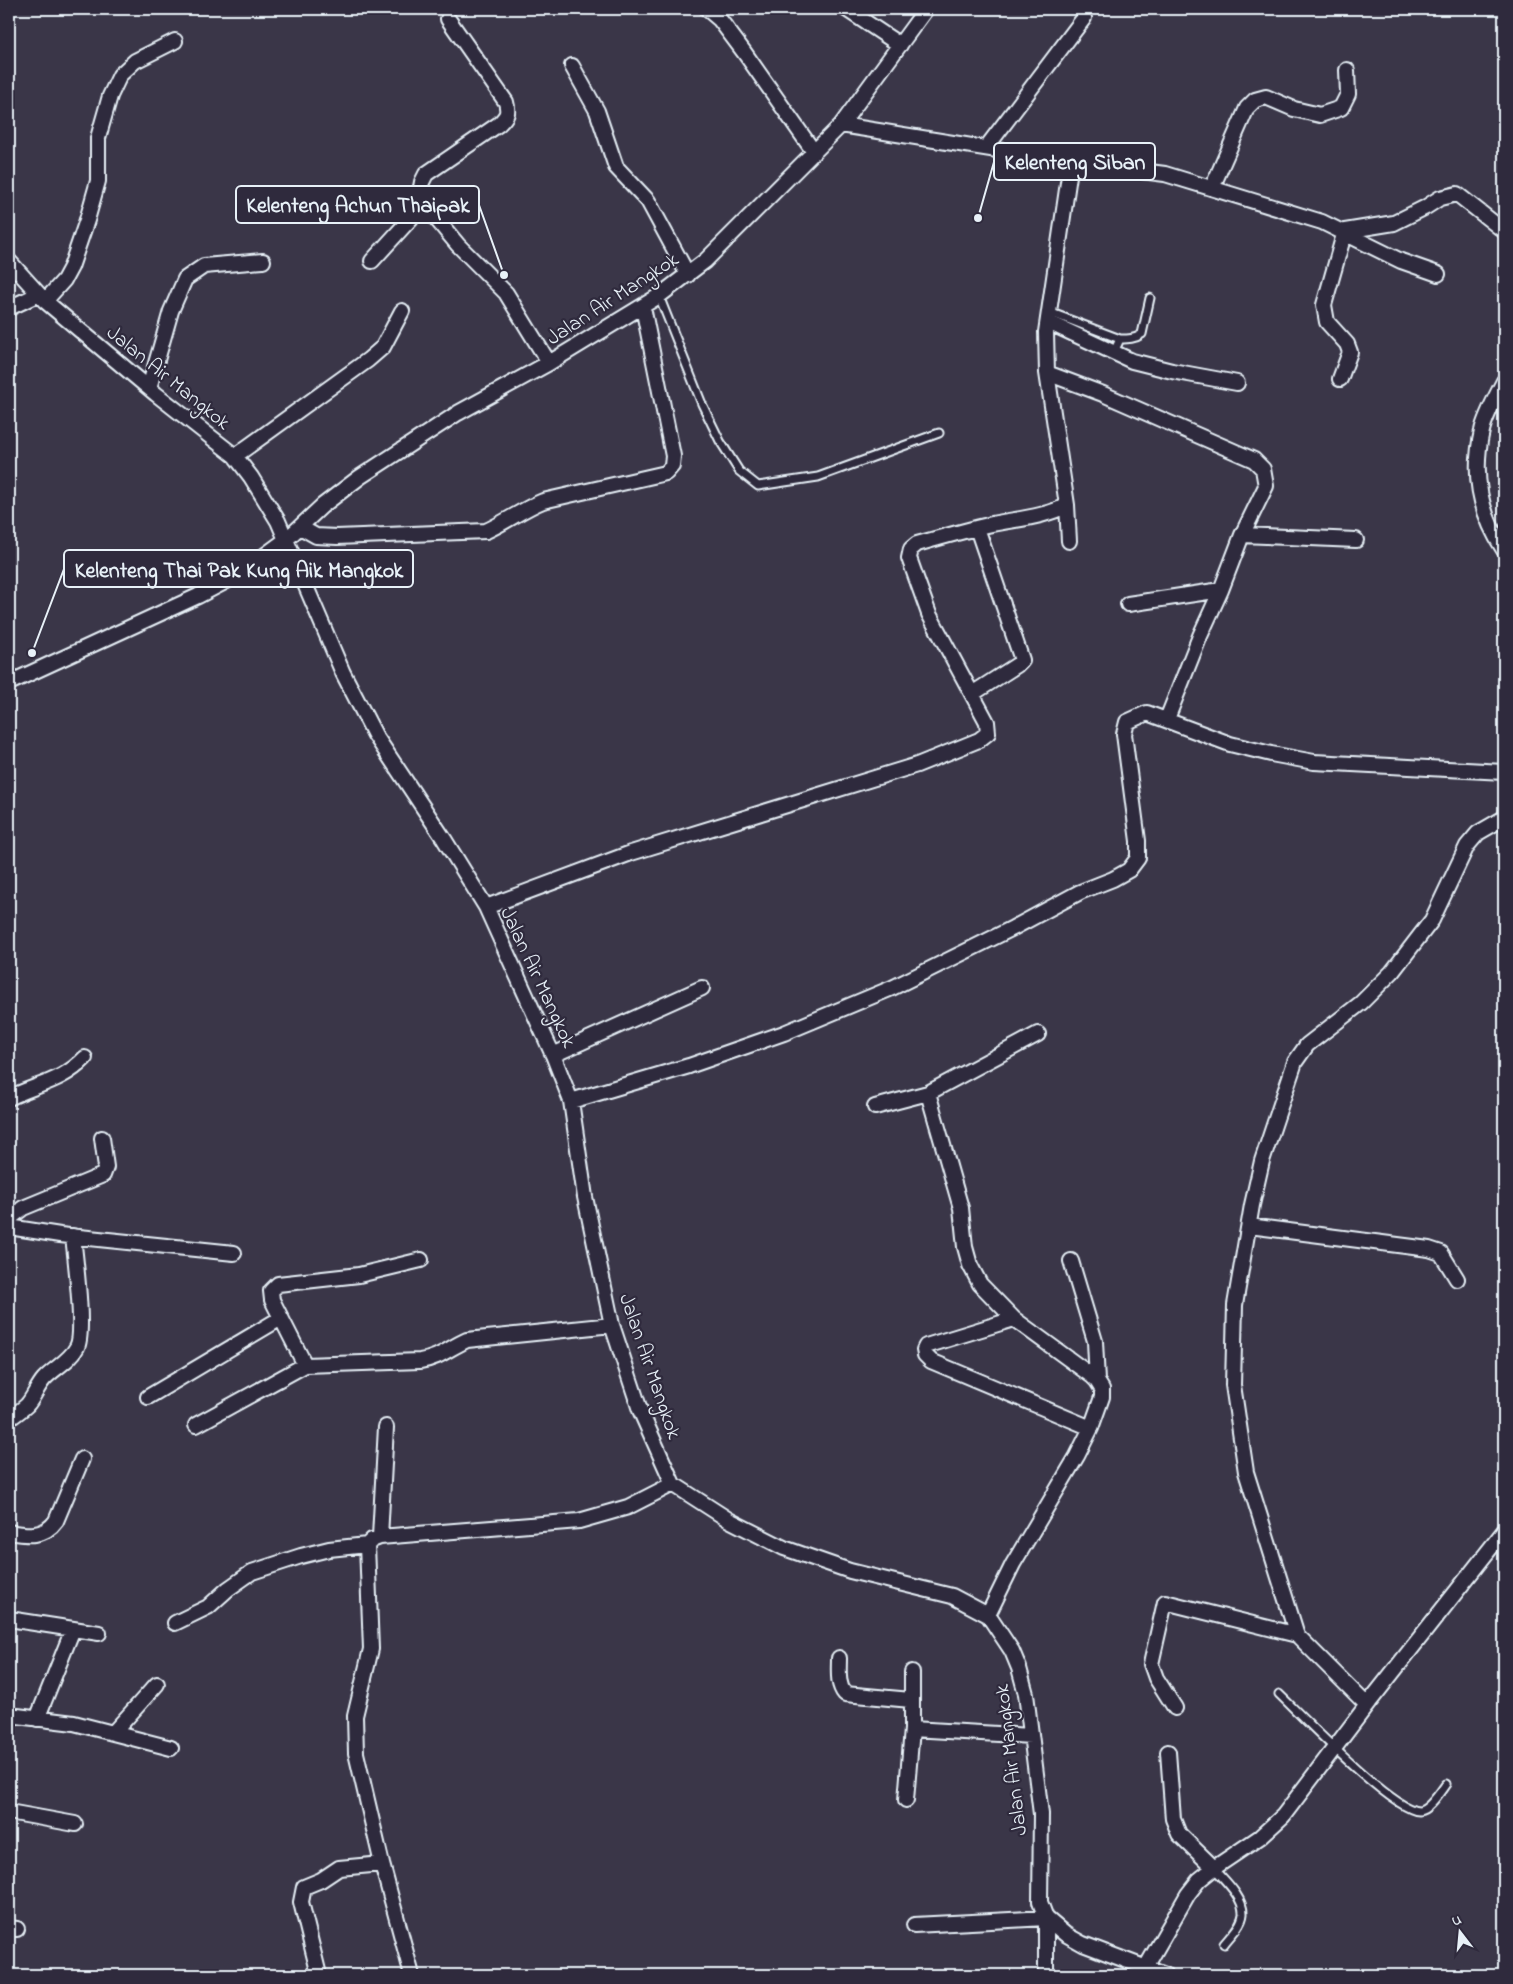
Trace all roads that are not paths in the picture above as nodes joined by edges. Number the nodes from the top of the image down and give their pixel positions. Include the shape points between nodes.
1 (707, 9) edge
2 (846, 9) edge
3 (926, 9) edge
4 (1084, 18) dead end
5 (448, 19) dead end
6 (175, 42) dead end
7 (900, 44) junction
8 (572, 66) dead end
9 (1347, 70) dead end
10 (841, 124) junction
11 (986, 148) junction
12 (814, 152) junction
13 (1071, 162) junction
14 (1212, 188) junction
15 (424, 204) junction
16 (1504, 231) edge
17 (1345, 232) junction
18 (9, 261) edge
19 (264, 261) dead end
20 (372, 261) dead end
21 (1438, 274) dead end
22 (688, 275) junction
23 (659, 296) junction
24 (42, 297) junction
25 (1150, 298) dead end
26 (643, 307) junction
27 (9, 308) edge
28 (402, 311) dead end
29 (1048, 317) junction
30 (1120, 339) junction
31 (1114, 352) junction
32 (549, 363) junction
33 (1047, 373) junction
34 (1340, 379) dead end
35 (1504, 381) edge
36 (1237, 384) dead end
37 (148, 388) junction
38 (939, 433) dead end
39 (235, 456) junction
40 (1067, 505) junction
41 (300, 527) junction
42 (976, 528) junction
43 (1242, 535) junction
44 (287, 539) junction
45 (1356, 540) dead end
46 (1069, 541) dead end
47 (1504, 550) edge
48 (1221, 590) junction
49 (1128, 604) dead end
50 (9, 683) edge
51 (972, 694) junction
52 (1168, 719) junction
53 (1504, 772) edge
54 (1504, 818) edge
55 (486, 907) junction
56 (702, 988) dead end
57 (1038, 1034) dead end
58 (553, 1054) junction
59 (85, 1058) dead end
60 (928, 1093) junction
61 (10, 1096) edge
62 (571, 1101) junction
63 (875, 1106) dead end
64 (102, 1138) dead end
65 (9, 1219) edge
66 (1249, 1226) junction
67 (9, 1227) edge
68 (73, 1236) junction
69 (234, 1253) dead end
70 (420, 1260) dead end
71 (1071, 1261) dead end
72 (1457, 1279) dead end
73 (281, 1318) junction
74 (1014, 1319) junction
75 (612, 1325) junction
76 (305, 1365) junction
77 (1097, 1381) junction
78 (148, 1397) dead end
79 (9, 1419) edge
80 (196, 1425) dead end
81 (386, 1427) dead end
82 (1091, 1428) junction
83 (82, 1459) dead end
84 (673, 1484) junction
85 (1504, 1531) edge
86 (9, 1532) edge
87 (380, 1537) junction
88 (367, 1545) junction
89 (988, 1615) junction
90 (9, 1619) edge
91 (175, 1623) dead end
92 (73, 1629) junction
93 (99, 1634) dead end
94 (1298, 1635) junction
95 (839, 1658) dead end
96 (912, 1672) dead end
97 (157, 1684) dead end
98 (1279, 1694) dead end
99 (912, 1700) junction
100 (1367, 1705) junction
101 (1175, 1708) dead end
102 (9, 1715) edge
103 (37, 1720) junction
104 (912, 1729) junction
105 (113, 1733) junction
106 (1031, 1736) junction
107 (171, 1748) dead end
108 (1334, 1748) junction
109 (1168, 1752) dead end
110 (1446, 1784) dead end
111 (906, 1800) dead end
112 (9, 1812) edge
113 (75, 1824) dead end
114 (382, 1864) junction
115 (1214, 1868) junction
116 (1046, 1918) junction
117 (914, 1925) dead end
118 (1224, 1944) dead end
119 (1146, 1967) junction
120 (319, 1975) edge
121 (412, 1975) edge
122 (1046, 1975) edge
123 (1165, 1975) edge

1 - 12 street via 720,20 744,52
2 - 7 street
3 - 7 street, Jalan Air Mangkok
4 - 11 street
5 - 15 street via 506,102 508,110 499,124 426,174 420,192
6 - 24 street via 135,61 120,75 110,96 98,138 98,181 71,267 64,280
7 - 10 street, Jalan Air Mangkok
8 - 22 street via 597,111 616,167 648,201
9 - 14 street via 1348,94 1341,108 1320,115 1294,109 1266,97 1256,100 1247,108
10 - 11 street
10 - 12 street, Jalan Air Mangkok
11 - 13 street
12 - 22 street, Jalan Air Mangkok
13 - 14 street via 1164,174
13 - 29 street
14 - 17 street
15 - 20 street
15 - 32 street via 458,245 506,293
16 - 17 street via 1457,194 1440,198 1394,223
17 - 21 street via 1401,261
17 - 34 street via 1324,305 1327,322 1350,352
18 - 24 street, Jalan Air Mangkok
19 - 37 street via 204,266 185,279 170,311
22 - 23 street, Jalan Air Mangkok
23 - 26 street, Jalan Air Mangkok
23 - 38 lane via 720,441 738,471 758,486 818,477
24 - 27 street
24 - 37 street, Jalan Air Mangkok
25 - 30 lane via 1142,334 1138,338
26 - 32 street, Jalan Air Mangkok
26 - 41 street via 673,456 672,466 666,472 543,501 486,531 337,537 316,536
28 - 39 street via 383,346 368,360
29 - 30 lane
29 - 31 street
29 - 33 street
30 - 31 lane
31 - 36 street via 1132,361
32 - 41 street, Jalan Air Mangkok via 458,413 360,477
33 - 40 street
33 - 43 street via 1254,460 1263,470 1266,486
35 - 47 street via 1482,430 1478,474 1482,507
37 - 39 street, Jalan Air Mangkok
39 - 44 street, Jalan Air Mangkok
40 - 42 street
40 - 46 street
41 - 44 street, Jalan Air Mangkok
42 - 51 street via 1022,660
42 - 51 street via 917,544 911,549 910,558 929,614
43 - 45 street
43 - 48 street
44 - 50 street, Jalan Air Mangkok via 230,580
44 - 55 street, Jalan Air Mangkok via 343,673 375,735
48 - 49 street
48 - 52 street
51 - 55 street via 988,733 979,740 917,765 630,853
52 - 53 street via 1230,744 1314,762
52 - 62 street via 1147,713 1127,722 1124,734 1138,841 1138,858 1129,870 892,988 784,1034
54 - 66 street via 1478,833 1467,846 1432,920 1392,972 1361,1003 1308,1044 1295,1062 1262,1161
55 - 58 street, Jalan Air Mangkok
56 - 58 street
57 - 60 street
58 - 62 street, Jalan Air Mangkok
59 - 61 street via 58,1078
60 - 63 street
60 - 74 street via 961,1208 970,1265 980,1284
62 - 75 street, Jalan Air Mangkok via 585,1197
64 - 65 street via 106,1167 103,1175 23,1208
66 - 72 street via 1441,1253
66 - 94 street via 1235,1305 1234,1385 1246,1472
67 - 68 street
68 - 69 street
68 - 79 street via 79,1301 78,1346 37,1386 27,1404
70 - 73 street via 360,1275 278,1284 271,1291
71 - 77 street via 1096,1341
73 - 76 street
73 - 78 street
74 - 77 street
74 - 82 street via 926,1346 925,1355 931,1361
75 - 76 street via 467,1340 435,1359 420,1361
75 - 84 street, Jalan Air Mangkok via 640,1410
76 - 80 street
77 - 82 street via 1102,1397
81 - 87 street
82 - 89 street via 1013,1564
83 - 86 street via 50,1530 32,1536
84 - 87 street via 628,1507 579,1521
84 - 89 street, Jalan Air Mangkok via 728,1520 784,1548 850,1571 952,1596
85 - 100 street
87 - 88 street
88 - 91 street via 330,1549 252,1572 208,1607
88 - 114 street via 371,1648 355,1716 356,1753
89 - 106 street, Jalan Air Mangkok via 1012,1651 1019,1668
90 - 92 street
92 - 93 street
92 - 103 street
94 - 100 street
94 - 101 street via 1165,1602 1151,1664
95 - 99 street via 838,1678 846,1694
96 - 99 street
97 - 105 street
98 - 108 lane
99 - 104 street
100 - 108 street
102 - 103 street
103 - 105 street via 74,1723
104 - 106 street
104 - 111 street
105 - 107 street
106 - 116 street, Jalan Air Mangkok via 1040,1814 1040,1902
108 - 110 lane via 1368,1778 1412,1809 1426,1809
108 - 115 street via 1283,1816 1260,1837
109 - 115 street via 1173,1820 1179,1834
112 - 113 street
114 - 120 street via 338,1868 304,1887 301,1902
114 - 121 street
115 - 118 lane via 1242,1905 1239,1924
115 - 119 street via 1188,1894
116 - 117 street
116 - 119 street via 1083,1944
116 - 122 street, Jalan Air Mangkok
119 - 123 street

